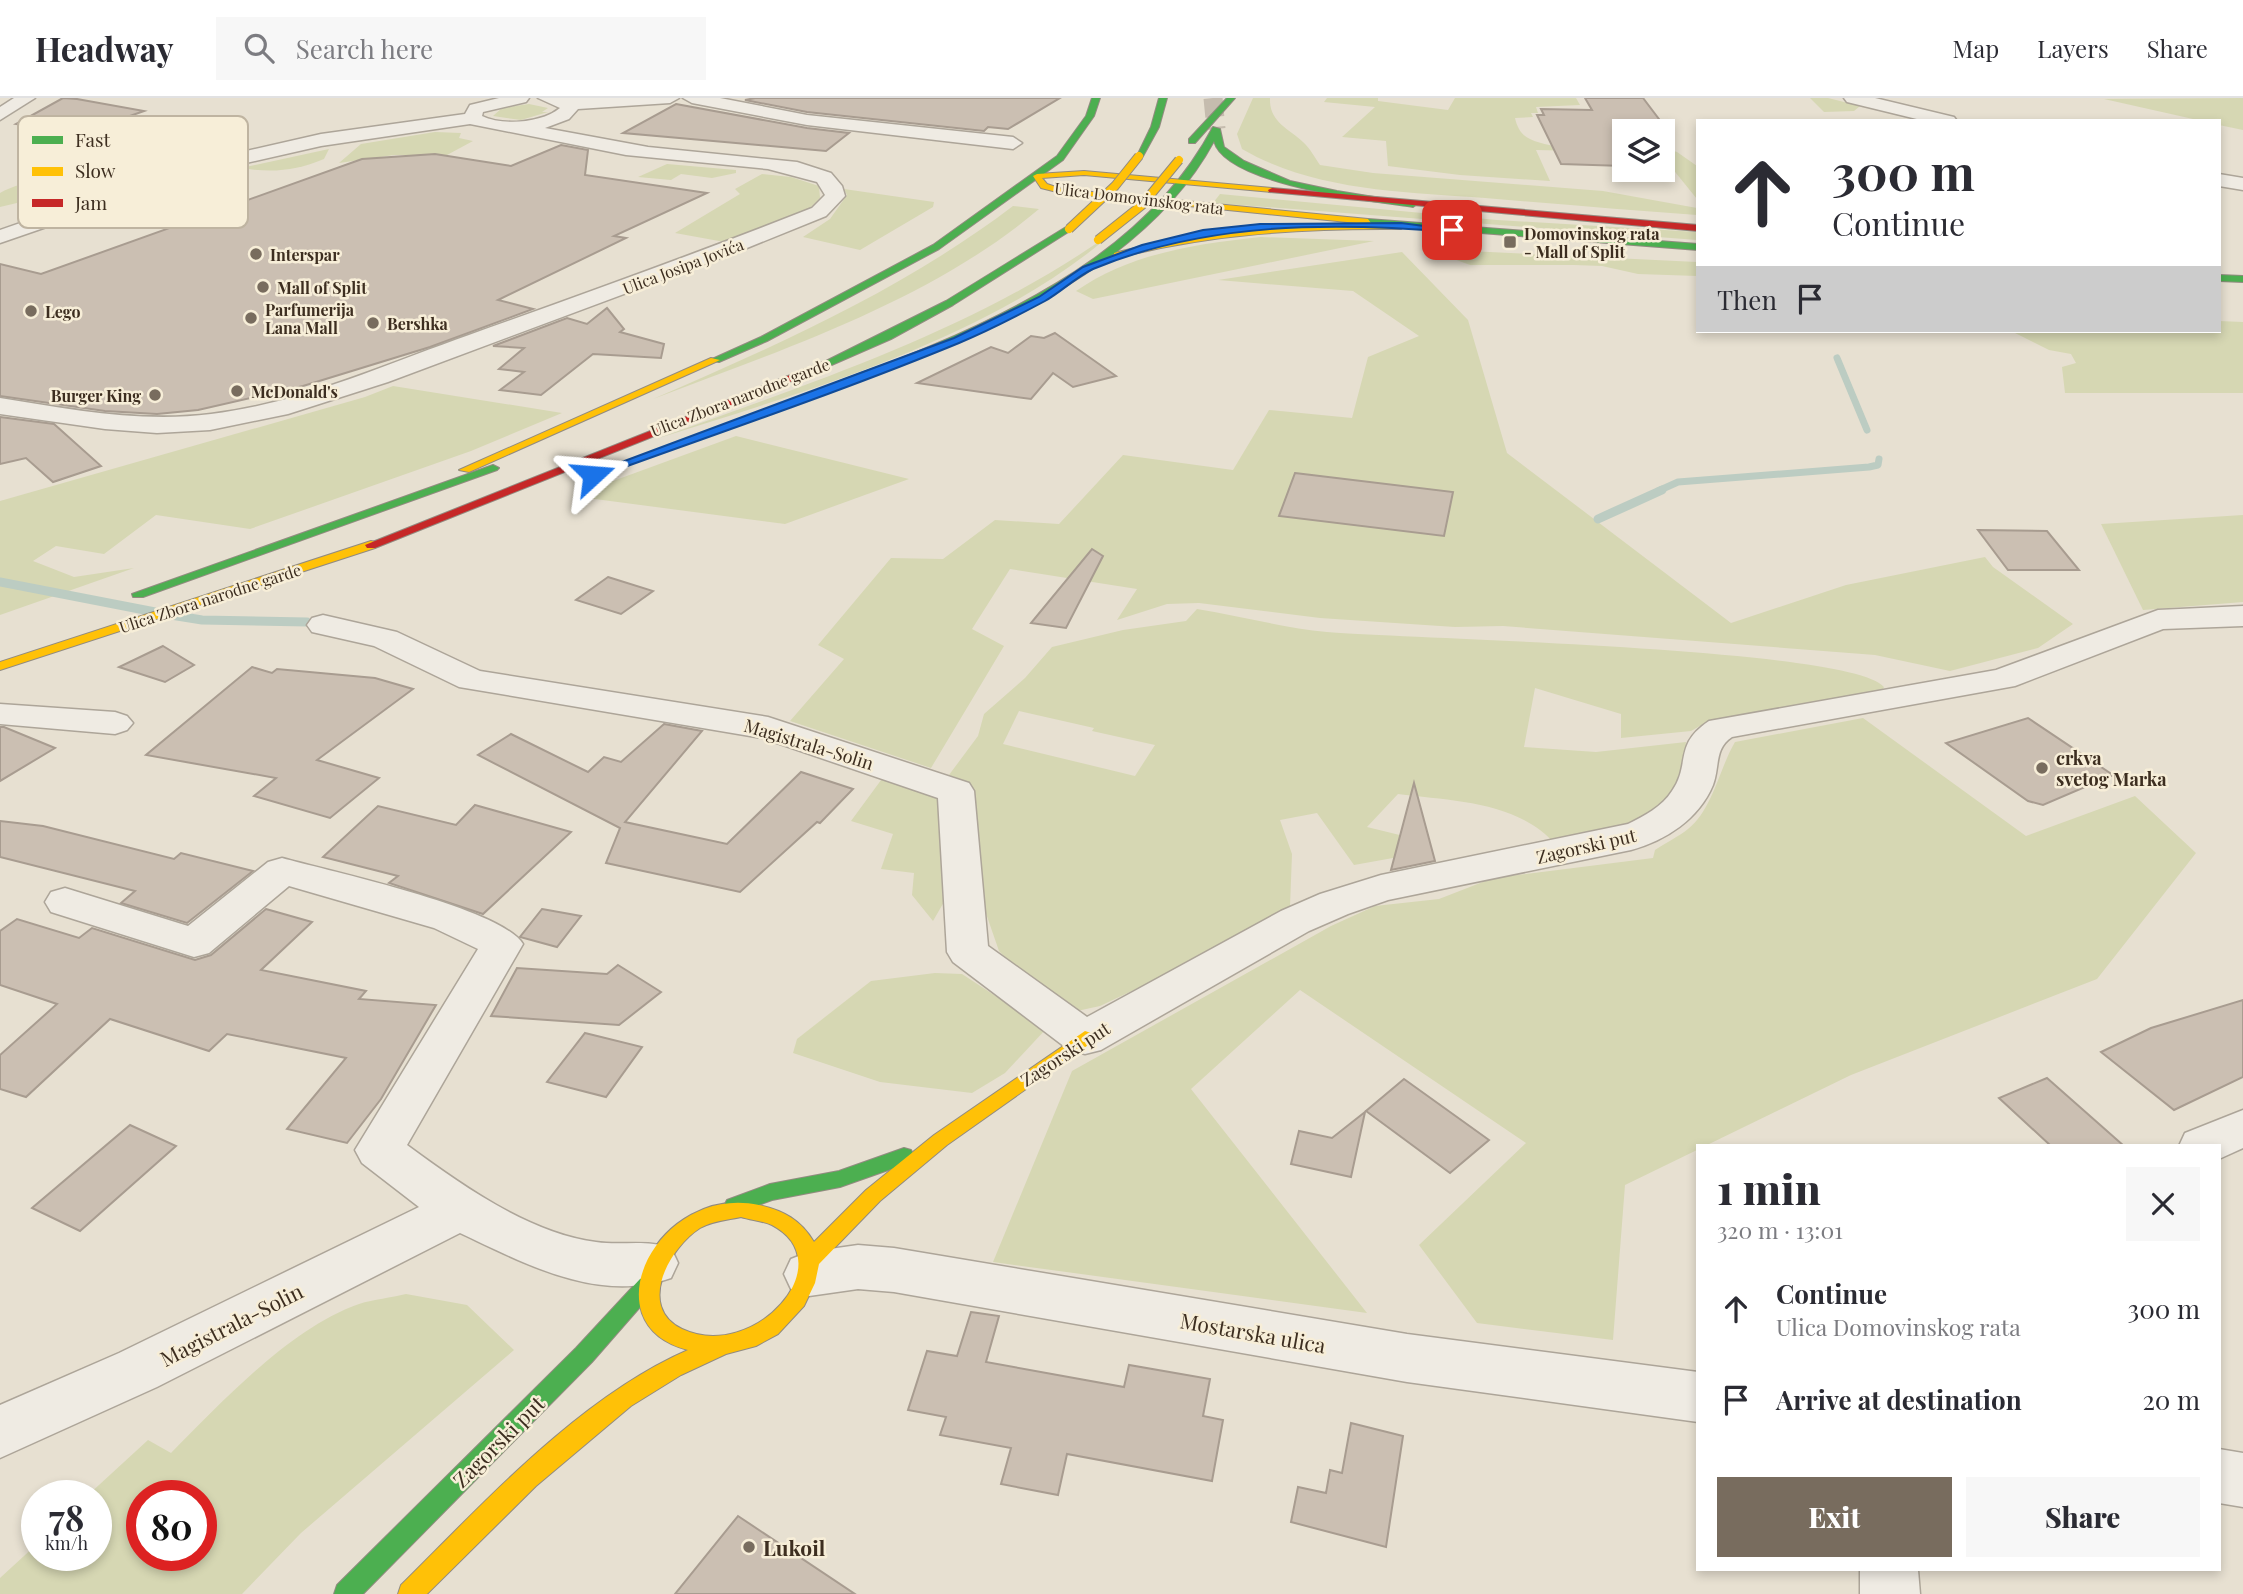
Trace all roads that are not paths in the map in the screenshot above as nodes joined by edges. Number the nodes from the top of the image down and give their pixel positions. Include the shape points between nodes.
1 (24, 98) edge
2 (512, 98) edge
3 (520, 98) edge
4 (547, 98) edge
5 (651, 98) edge
6 (670, 98) edge
7 (692, 98) edge
8 (1096, 98) edge
9 (1163, 98) edge
10 (1231, 98) edge
11 (1853, 98) edge
12 (0, 102) edge
13 (569, 104) junction
14 (0, 115) edge
15 (472, 118) junction
16 (1940, 119) edge
17 (551, 120) junction
18 (517, 126) junction
19 (1013, 143) dead end
20 (662, 155) junction
21 (248, 156) edge
22 (1104, 162) dead end
23 (1037, 176) junction
24 (2221, 180) edge
25 (1182, 183) junction
26 (2243, 184) edge
27 (1165, 203) junction
28 (1413, 204) junction
29 (1059, 208) dead end
30 (1401, 226) junction
31 (26, 228) edge
32 (1696, 228) edge
33 (0, 237) edge
34 (1092, 244) dead end
35 (1696, 247) edge
36 (1086, 269) junction
37 (2221, 278) edge
38 (2243, 279) edge
39 (958, 317) dead end
40 (851, 354) junction
41 (821, 393) dead end
42 (0, 406) edge
43 (576, 439) dead end
44 (593, 475) dead end
45 (298, 538) junction
46 (363, 548) junction
47 (117, 601) dead end
48 (2243, 616) edge
49 (323, 625) dead end
50 (6, 664) edge
51 (0, 714) edge
52 (115, 723) dead end
53 (65, 902) dead end
54 (1085, 1038) junction
55 (2243, 1128) edge
56 (2207, 1144) edge
57 (926, 1148) junction
58 (459, 1210) junction
59 (714, 1213) junction
60 (810, 1267) junction
61 (650, 1274) junction
62 (721, 1346) junction
63 (1696, 1397) edge
64 (0, 1432) edge
65 (2221, 1476) edge
66 (2243, 1480) edge
67 (1889, 1571) edge
68 (346, 1594) edge
69 (410, 1594) edge
70 (1890, 1594) edge

1 - 12 street
1 - 14 street
2 - 3 street
2 - 15 street via 475,109
4 - 13 street
5 - 6 street
5 - 13 street
7 - 19 street via 807,120
8 - 23 main road via 1069,147
9 - 40 main road, Ulica Zbora narodne garde, bridge via 1155,127 1139,156 1069,229 983,285
10 - 34 main road, bridge via 1149,198
11 - 16 street
13 - 17 street via 568,112
15 - 18 street via 487,125
15 - 21 street via 321,140
17 - 18 street
17 - 20 street via 582,132 659,146 665,150
18 - 20 street
20 - 42 street, Ulica Josipa Jovića via 799,169 829,180 835,196 819,212 658,276 265,413 208,423 86,421
22 - 29 main road
23 - 25 main road, Ulica Domovinskog rata via 1084,173
23 - 27 main road, Ulica Domovinskog rata via 1044,186 1061,191
23 - 45 main road via 936,247 764,339
24 - 26 street
25 - 27 main road
25 - 28 main road, Ulica Domovinskog rata
25 - 28 main road via 1216,130 1216,143 1226,154 1253,169 1307,186
27 - 30 main road, Ulica Domovinskog rata
27 - 36 main road
28 - 32 main road, Ulica Domovinskog rata
30 - 35 main road, Ulica Domovinskog rata
30 - 36 main road via 1288,225 1203,233 1145,246
31 - 33 street
36 - 41 main road via 1043,299 987,327
37 - 38 main road
39 - 40 main road
40 - 46 main road, Ulica Zbora narodne garde
43 - 45 main road, Ulica Zbora narodne garde
44 - 46 main road
45 - 47 main road, Ulica Zbora narodne garde
46 - 50 main road, Ulica Zbora narodne garde
48 - 54 street, Zagorski put via 2158,620 2003,678 1721,728 1706,738 1698,775 1682,805 1659,826 1631,838 1381,888 1334,904
49 - 54 street, Magistrala-Solin via 385,639 471,680 768,728 956,790 968,952
51 - 52 street
53 - 58 street via 194,943 282,871 448,918 502,944 379,1150
54 - 57 main road, Zagorski put
55 - 56 street
57 - 59 main road, Zagorski put via 840,1179 770,1192
57 - 60 main road, Zagorski put via 850,1214
58 - 61 street via 549,1251
58 - 64 street, Magistrala-Solin via 138,1370
59 - 60 main road via 767,1212 788,1222 803,1238
59 - 61 main road via 689,1224 668,1241
60 - 62 main road via 803,1294 789,1314 747,1341
60 - 63 street, Mostarska ulica via 894,1270 1407,1358
61 - 62 main road via 649,1306 658,1323 675,1337 696,1345
61 - 68 main road, Zagorski put via 584,1355
62 - 69 main road via 661,1374 608,1410 533,1472
65 - 66 street
67 - 70 street

